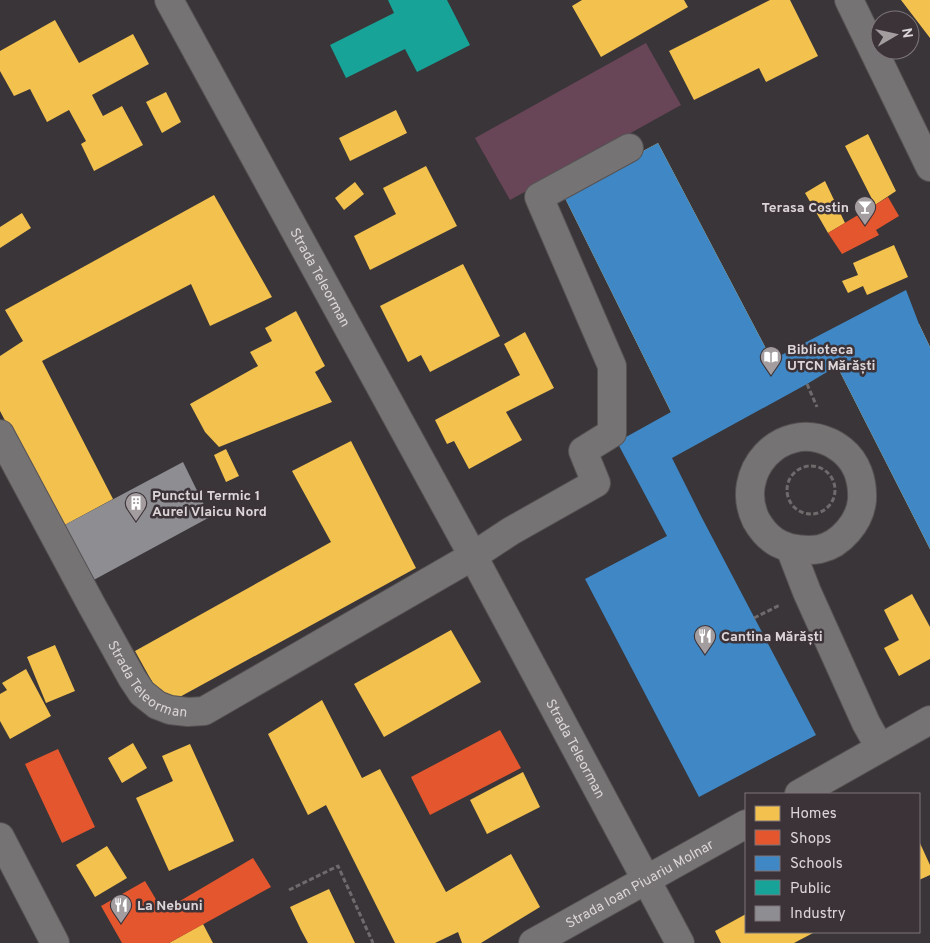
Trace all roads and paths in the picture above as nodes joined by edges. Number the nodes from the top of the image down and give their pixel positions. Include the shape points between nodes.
1 (169, 0) edge
2 (849, 0) edge
3 (629, 148) dead end
4 (930, 164) edge
5 (0, 434) edge
6 (835, 494) joint
7 (790, 548) junction
8 (473, 556) junction
9 (930, 720) edge
10 (880, 748) junction
11 (801, 793) edge
12 (745, 825) edge
13 (0, 837) edge
14 (646, 880) junction
15 (289, 890) dead end
16 (55, 943) edge
17 (374, 943) edge
18 (533, 943) edge
19 (680, 943) edge

1 - 8 street, Strada Teleorman
2 - 4 street
3 - 8 street via 539,197 612,366 612,433 583,451 596,483
5 - 8 street, Strada Teleorman via 132,678 142,693 170,710 204,711
6 - 6 path via 833,479 822,468 806,466 798,469 788,481 788,497 797,510 805,514 821,512 832,502
7 - 7 street via 773,540 760,528 752,511 749,493 752,475 761,458 775,446 791,438 821,438 847,454 858,470 863,489 861,508 852,526 839,540 822,548 802,551
7 - 10 street via 807,592
8 - 14 street, Strada Teleorman
9 - 10 street
10 - 11 street
12 - 14 street, Strada Ioan Piuariu Molnar
13 - 16 street
14 - 18 street, Strada Ioan Piuariu Molnar
14 - 19 street, Strada Teleorman
15 - 17 path via 338,866

